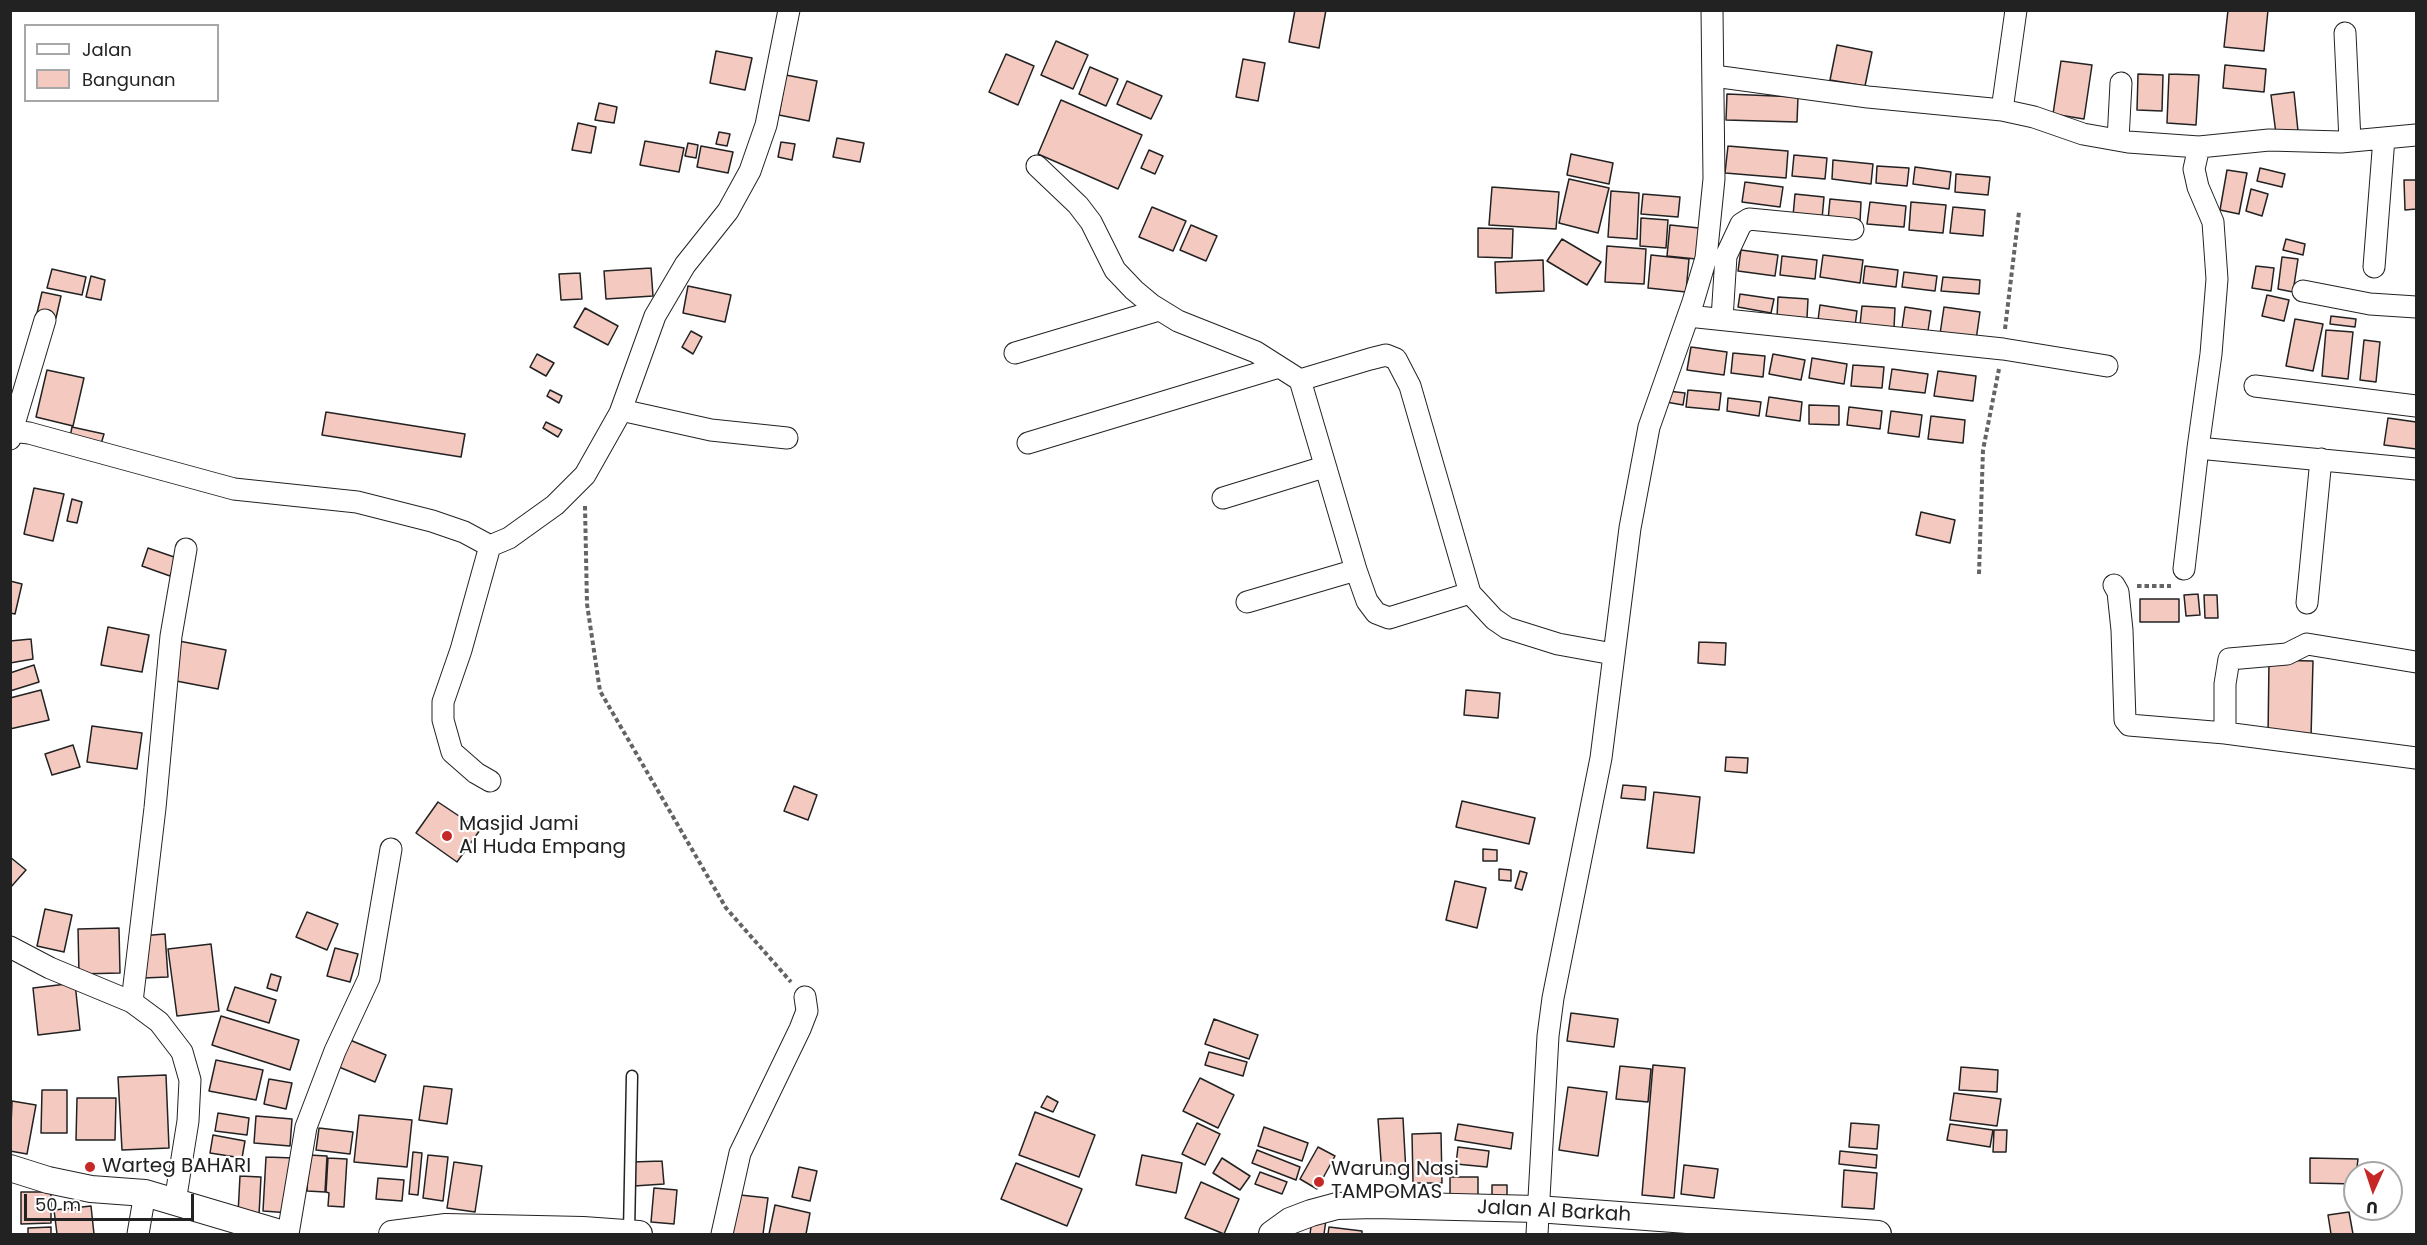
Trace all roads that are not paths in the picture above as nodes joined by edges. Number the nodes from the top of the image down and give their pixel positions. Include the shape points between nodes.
1 (789, 10) edge
2 (1712, 10) edge
3 (2016, 10) edge
4 (2345, 33) dead end
5 (1714, 76) junction
6 (2121, 83) dead end
7 (2001, 110) junction
8 (2416, 135) edge
9 (2384, 138) junction
10 (2118, 140) junction
11 (2350, 141) junction
12 (2199, 147) junction
13 (1037, 166) dead end
14 (1853, 229) dead end
15 (2374, 267) dead end
16 (2303, 291) dead end
17 (2416, 308) edge
18 (1159, 310) junction
19 (1688, 316) junction
20 (1722, 319) junction
21 (45, 320) dead end
22 (1015, 353) dead end
23 (2107, 366) dead end
24 (1279, 368) junction
25 (1300, 380) junction
26 (2255, 386) dead end
27 (2416, 406) edge
28 (621, 410) junction
29 (11, 435) edge
30 (787, 438) dead end
31 (1028, 444) dead end
32 (2199, 448) junction
33 (2321, 459) junction
34 (1324, 467) junction
35 (2416, 469) edge
36 (1223, 498) dead end
37 (490, 546) junction
38 (186, 549) dead end
39 (2184, 569) road end
40 (1356, 570) junction
41 (2114, 585) road end
42 (1470, 593) junction
43 (1247, 602) dead end
44 (2307, 603) dead end
45 (1613, 654) junction
46 (2416, 662) edge
47 (2225, 733) junction
48 (2416, 758) edge
49 (490, 781) dead end
50 (391, 849) dead end
51 (10, 947) edge
52 (805, 996) road end
53 (132, 1002) junction
54 (632, 1076) dead end
55 (10, 1168) edge
56 (145, 1193) junction
57 (175, 1202) junction
58 (1538, 1209) junction
59 (583, 1232) edge
60 (138, 1234) edge
61 (283, 1234) edge
62 (288, 1234) edge
63 (392, 1234) edge
64 (634, 1234) edge
65 (722, 1234) edge
66 (1272, 1234) edge
67 (1537, 1234) edge
68 (1878, 1234) edge

1 - 28 street via 766,125 750,171 728,211 685,265 655,316
2 - 5 street
3 - 7 street
4 - 11 street
5 - 7 street
5 - 19 street via 1712,219 1706,258
6 - 10 street
7 - 10 street
8 - 9 street
9 - 11 street
9 - 15 street
10 - 12 street
11 - 12 street via 2269,140
12 - 32 street via 2194,169 2213,222 2217,279
13 - 18 street via 1078,204 1115,270
14 - 20 street via 1749,219 1741,224 1726,256
16 - 17 street
18 - 22 street
18 - 24 street via 1200,331 1257,352
19 - 20 street
19 - 45 street via 1649,427
20 - 23 street via 2003,348
21 - 29 street
24 - 25 street
24 - 31 street
25 - 34 street
25 - 42 street via 1370,359 1396,359 1410,386
26 - 27 street
28 - 30 street via 711,430
28 - 37 street via 585,475 530,524
29 - 37 street via 68,442 234,489 357,502 432,521
32 - 33 street
32 - 39 street
33 - 35 street
33 - 44 street
34 - 36 street
34 - 40 street
37 - 49 street via 443,702 443,720 452,752
38 - 53 street via 171,636
40 - 42 street via 1367,601 1376,613 1389,618
40 - 43 street
41 - 47 street via 2122,630 2125,720 2129,725
42 - 45 street via 1507,628 1558,644
45 - 58 street via 1601,758 1553,998
46 - 47 street via 2307,644 2287,654 2229,659
47 - 48 street
50 - 62 street via 369,978 306,1127
51 - 53 street
52 - 65 street via 807,1011 800,1029 740,1153
53 - 57 street via 159,1022 182,1052 190,1080 188,1121
54 - 64 lane
55 - 56 street via 91,1189
56 - 57 street
56 - 60 street
57 - 61 street
58 - 66 street, Jalan Al Barkah via 1337,1206 1290,1221
58 - 67 street
58 - 68 street, Jalan Al Barkah
59 - 63 street via 446,1227
59 - 64 street

